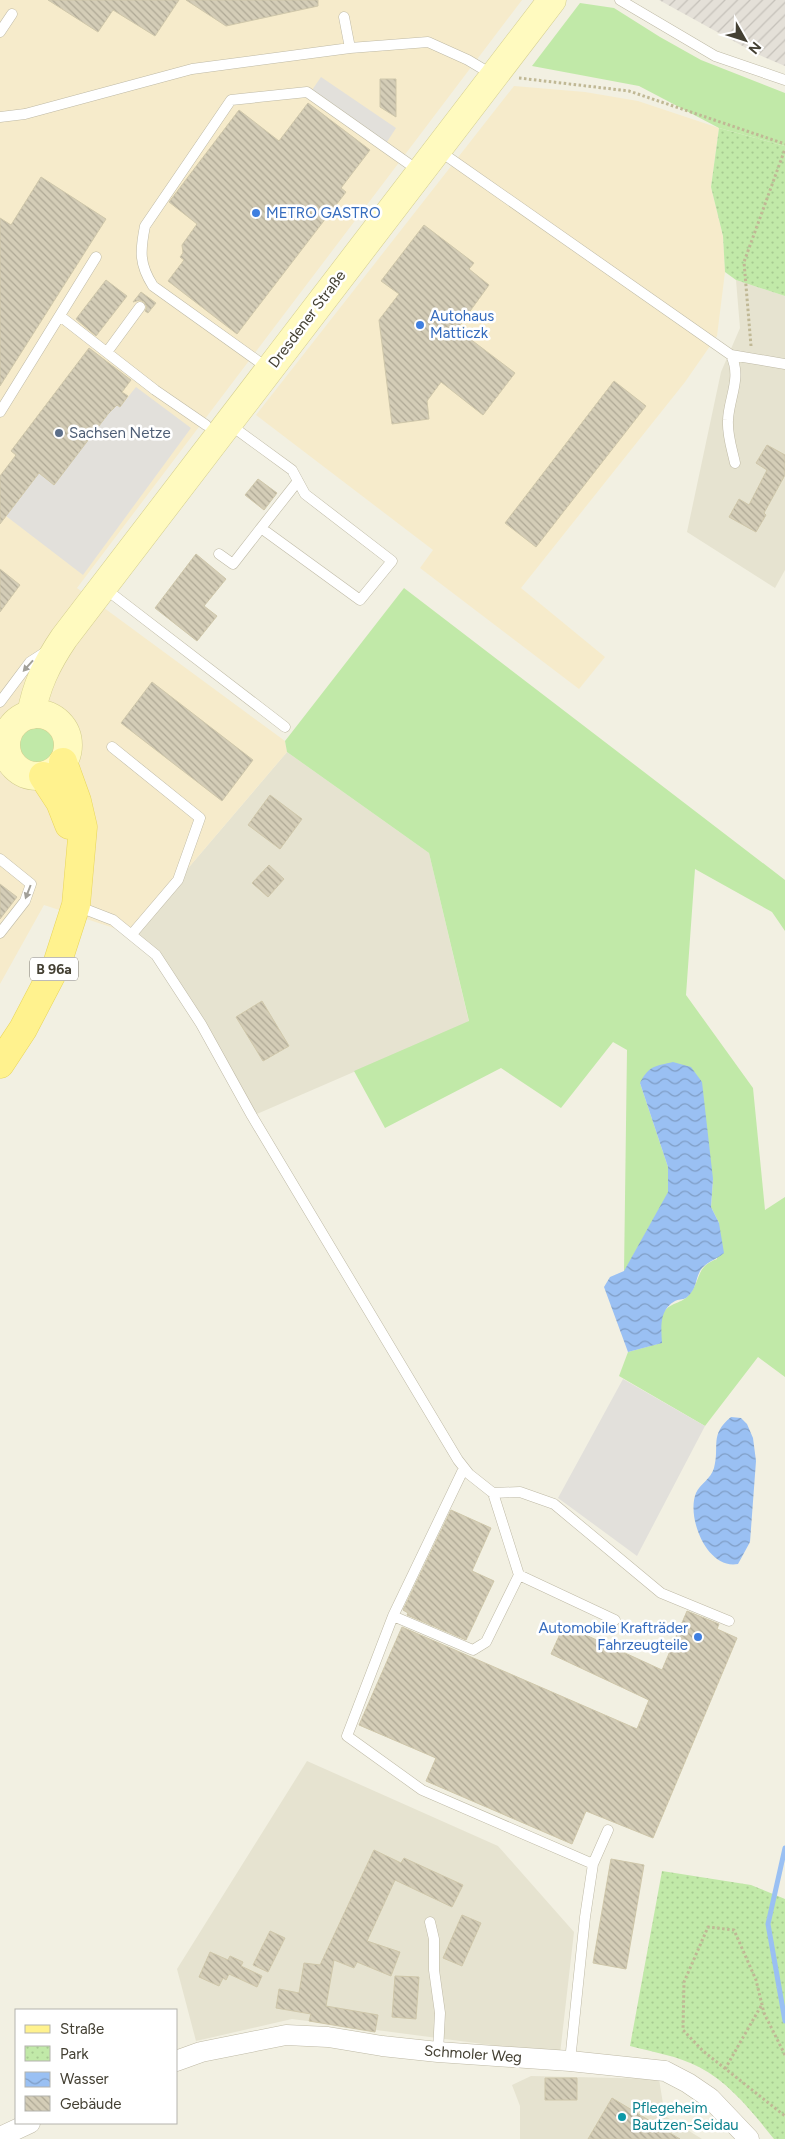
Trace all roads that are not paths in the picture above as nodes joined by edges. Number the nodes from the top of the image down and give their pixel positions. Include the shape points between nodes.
1 (552, 0) edge
2 (620, 0) edge
3 (12, 14) dead end
4 (344, 17) dead end
5 (0, 32) edge
6 (350, 48) junction
7 (494, 75) junction
8 (785, 80) edge
9 (0, 117) edge
10 (437, 149) junction
11 (420, 172) junction
12 (96, 257) dead end
13 (140, 307) dead end
14 (60, 316) junction
15 (107, 352) junction
16 (731, 355) junction
17 (785, 364) edge
18 (270, 369) junction
19 (0, 412) edge
20 (217, 424) junction
21 (735, 463) dead end
22 (298, 481) junction
23 (261, 528) junction
24 (219, 554) dead end
25 (103, 586) junction
26 (64, 638) junction
27 (0, 702) edge
28 (41, 716) junction
29 (285, 727) dead end
30 (112, 747) dead end
31 (5, 754) edge
32 (53, 769) junction
33 (0, 859) edge
34 (76, 906) junction
35 (0, 933) edge
36 (132, 934) junction
37 (0, 1064) edge
38 (464, 1468) junction
39 (493, 1493) junction
40 (519, 1575) junction
41 (393, 1616) junction
42 (615, 1620) dead end
43 (729, 1621) dead end
44 (608, 1830) dead end
45 (593, 1864) junction
46 (430, 1922) dead end
47 (438, 2052) junction
48 (178, 2060) edge
49 (570, 2061) junction
50 (28, 2124) edge
51 (0, 2137) edge
52 (749, 2139) edge

1 - 7 main road, Dresdener Straße
2 - 8 lane via 715,56
3 - 5 lane
4 - 6 lane
6 - 7 lane via 428,42
6 - 9 lane via 192,69 25,114
7 - 10 main road, Dresdener Straße
10 - 11 main road, Dresdener Straße
10 - 16 lane
11 - 18 main road, Dresdener Straße
11 - 18 lane via 307,92 231,100 145,226 140,247 143,270 153,286
12 - 14 lane
13 - 15 lane
14 - 15 lane
14 - 19 lane
15 - 20 lane via 153,394
16 - 17 lane
16 - 21 lane via 737,380 727,422
18 - 20 main road, Dresdener Straße
20 - 22 lane via 292,470
20 - 25 main road, Dresdener Straße
22 - 23 lane
22 - 23 lane via 305,494 392,561 360,600
23 - 24 lane via 233,564
25 - 26 main road, Dresdener Straße
25 - 29 lane
26 -> 27 lane via 30,662
26 - 28 main road, Dresdener Straße
28 - 31 main road via 14,724
28 - 32 main road via 61,726 67,738 67,750
30 - 36 lane via 200,818 178,880
31 - 32 main road via 24,773
32 - 34 main road, B 96a via 60,802 80,860
33 -> 35 lane via 32,884 25,900
34 - 36 lane via 113,920
34 - 37 main road, B 96a via 57,964 23,1029
36 - 38 lane via 156,954 201,1024 252,1116
38 - 39 lane
38 - 41 lane
39 - 40 lane
39 - 43 lane via 520,1492 554,1504 661,1593
40 - 41 lane via 486,1642 473,1650
40 - 42 lane
41 - 45 lane via 347,1736 422,1790
44 - 45 lane
45 - 49 lane
46 - 47 lane via 440,2012
47 - 48 street, Schmoler Weg via 328,2037 286,2035 201,2052
47 - 49 street, Schmoler Weg
49 - 52 street, Schmoler Weg via 665,2072 710,2098
50 - 51 street

